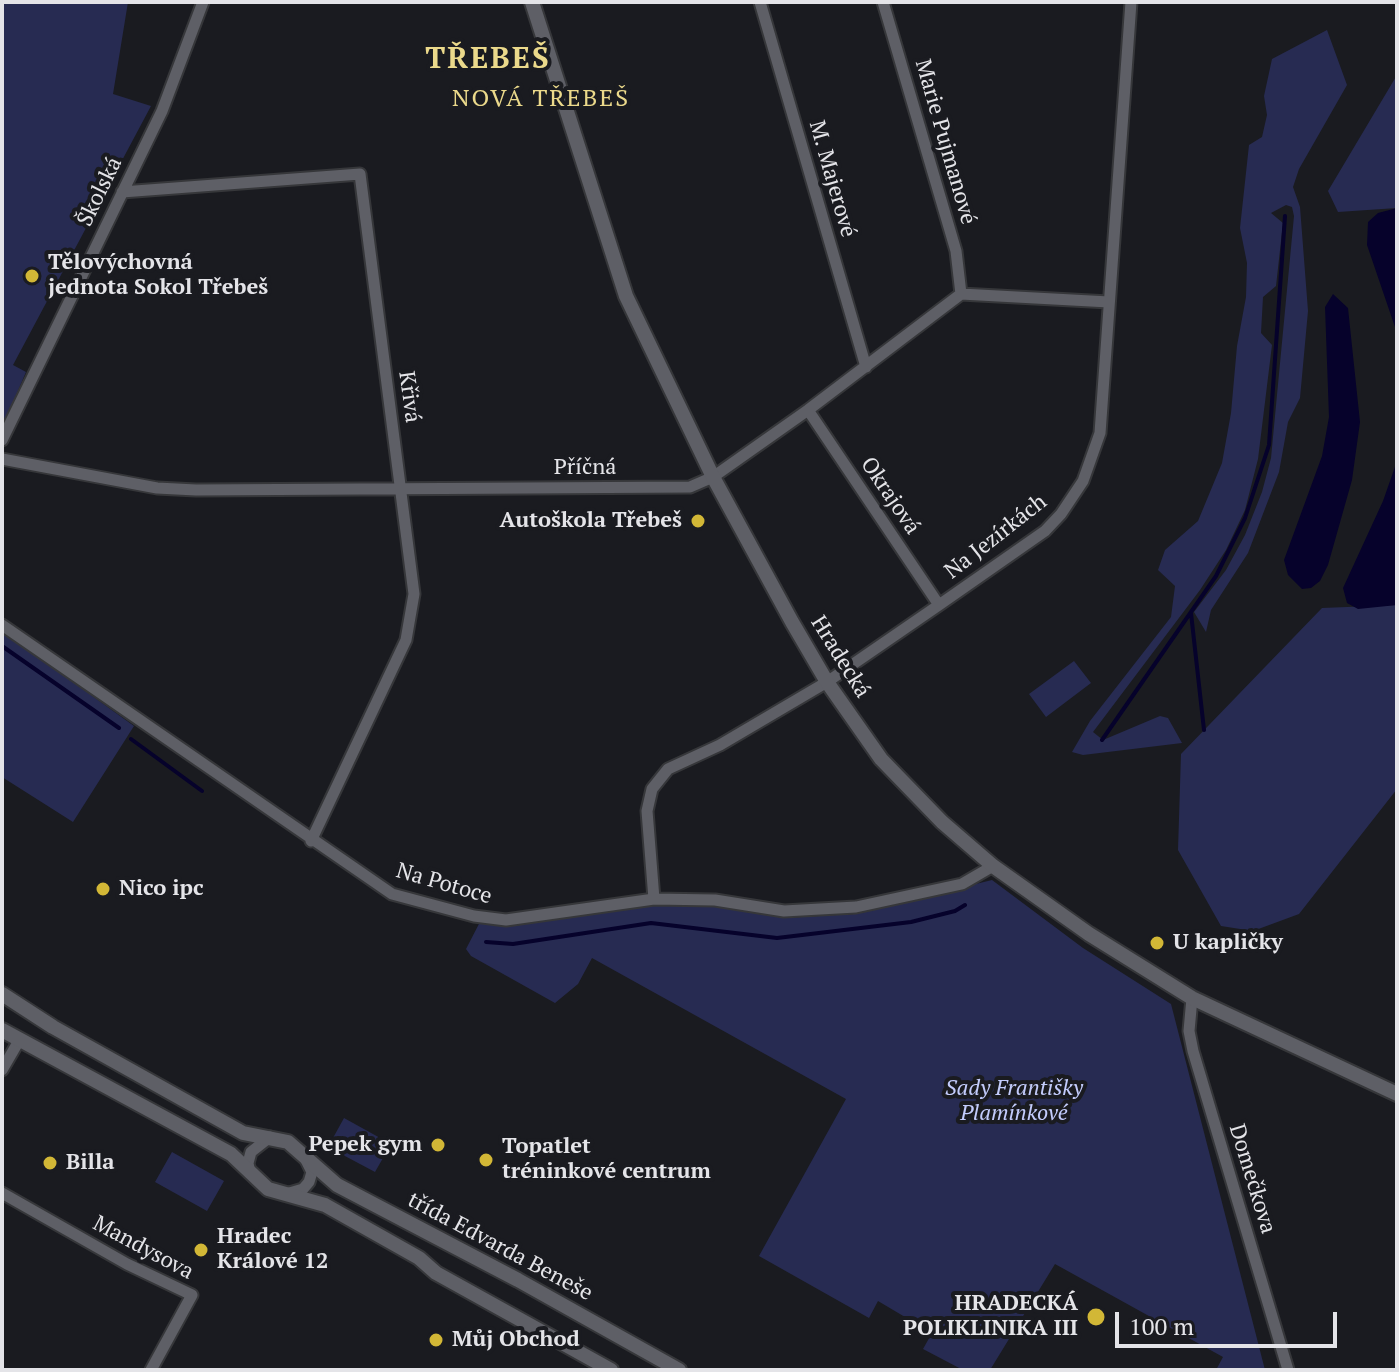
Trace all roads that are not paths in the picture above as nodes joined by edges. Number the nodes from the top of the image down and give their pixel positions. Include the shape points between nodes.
1 (203, 2) edge
2 (532, 2) edge
3 (760, 2) edge
4 (883, 2) edge
5 (1131, 2) edge
6 (122, 192) junction
7 (961, 294) junction
8 (1109, 302) junction
9 (866, 367) junction
10 (808, 410) junction
11 (2, 440) edge
12 (2, 459) edge
13 (713, 477) junction
14 (401, 490) junction
15 (939, 605) junction
16 (2, 625) edge
17 (827, 682) junction
18 (311, 841) junction
19 (993, 866) junction
20 (654, 899) junction
21 (2, 994) edge
22 (1192, 998) junction
23 (2, 1030) edge
24 (20, 1039) junction
25 (2, 1070) edge
26 (1397, 1094) edge
27 (271, 1136) junction
28 (305, 1155) junction
29 (250, 1174) junction
30 (2, 1193) edge
31 (286, 1194) junction
32 (151, 1370) edge
33 (611, 1370) edge
34 (679, 1370) edge
35 (1288, 1370) edge

1 - 6 street, Školská via 162,111
2 - 13 street, Hradecká via 626,296
3 - 9 street, M. Majerové
4 - 7 street, Marie Pujmanové via 956,251
5 - 8 street, Na Jezírkách
6 - 11 street, Školská
6 - 14 street, Křivá via 360,174
7 - 8 street
7 - 9 street, Příčná
8 - 15 street, Na Jezírkách via 1100,433 1083,481 1045,531
9 - 10 street, Příčná
10 - 13 street, Příčná
10 - 15 street, Okrajová
12 - 14 street, Příčná via 157,488
13 - 14 street, Příčná via 690,487
13 - 17 street, Hradecká
14 - 18 street, Křivá via 414,594 406,640
15 - 17 street, Na Jezírkách
16 - 18 street, Na Potoce
17 - 19 street, Hradecká via 881,759
17 - 20 street, Na Jezírkách via 668,769 652,789 647,811
18 - 20 street, Na Potoce via 392,894 474,916 506,920
19 - 20 street, Na Potoce via 962,884 856,907 784,911 715,900
19 - 22 street, Hradecká
21 - 27 street, třída Edvarda Beneše via 243,1133
22 - 26 street, Hradecká
22 - 35 street, Domečkova via 1193,1051
23 - 24 street
24 - 25 street
24 - 29 street via 231,1154
27 - 28 street, třída Edvarda Beneše
27 - 29 street via 251,1152
28 - 31 street via 312,1172 309,1182
28 - 34 street, třída Edvarda Beneše via 337,1185
29 - 31 street via 268,1189
30 - 32 street, Mandysova via 192,1295
31 - 33 street via 325,1205

